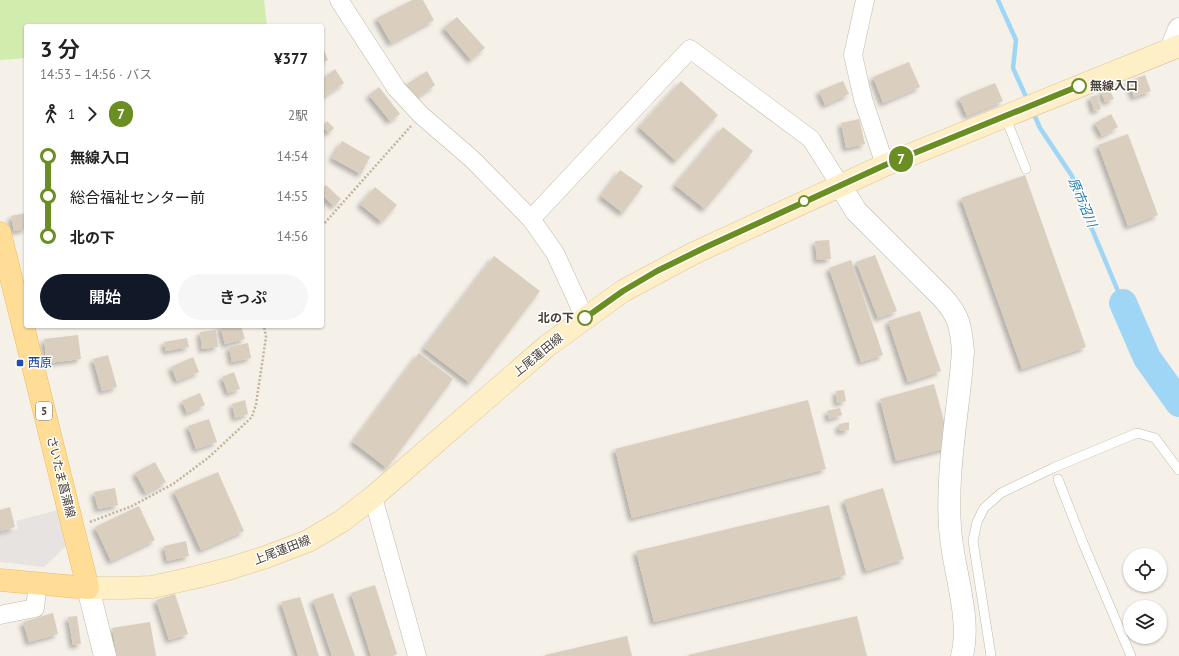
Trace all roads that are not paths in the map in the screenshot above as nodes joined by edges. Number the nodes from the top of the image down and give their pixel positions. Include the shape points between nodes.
1 (339, 0) edge
2 (865, 0) edge
3 (1176, 41) edge
4 (1021, 109) junction
5 (885, 165) junction
6 (1026, 169) dead end
7 (840, 185) junction
8 (531, 219) junction
9 (0, 233) edge
10 (585, 318) junction
11 (1179, 470) edge
12 (1058, 479) dead end
13 (373, 498) junction
14 (0, 580) edge
15 (38, 583) junction
16 (88, 588) junction
17 (0, 615) edge
18 (105, 656) edge
19 (417, 656) edge
20 (962, 656) edge
21 (991, 656) edge
22 (1131, 656) edge

1 - 8 street via 396,88 420,115 472,159
2 - 5 street via 853,55 863,99
3 - 4 main road, 上尾蓮田線
4 - 5 main road, 上尾蓮田線
4 - 6 lane
5 - 7 main road, 上尾蓮田線
7 - 8 street via 811,139 690,49
7 - 10 main road, 上尾蓮田線 via 657,271
7 - 20 street via 856,211 953,308 959,322 963,351 949,494 950,528 964,617
8 - 10 street via 555,253
9 - 16 main road, さいたま菖蒲線 / 5
10 - 13 main road, 上尾蓮田線 via 547,346
11 - 21 lane via 1154,438 1137,433 1047,471 991,501 977,522 973,541
12 - 22 lane
13 - 16 main road, 上尾蓮田線 via 342,521 308,541 266,557 152,587
13 - 19 street
14 - 15 main road
15 - 16 main road
15 - 17 street via 35,608
16 - 18 street

